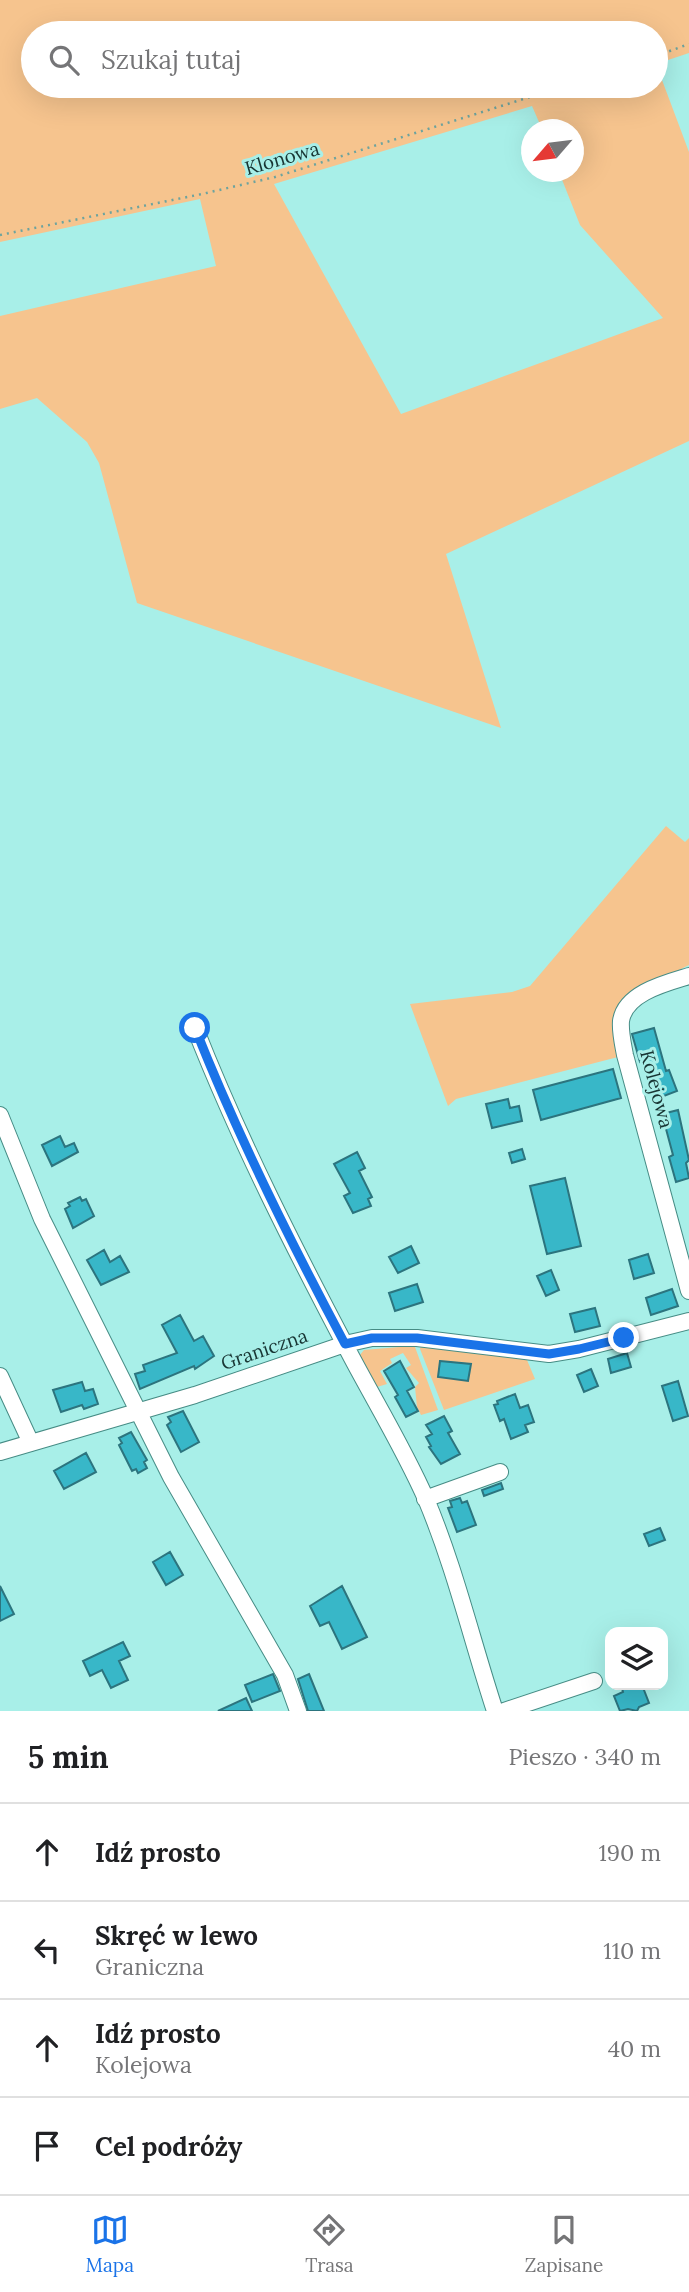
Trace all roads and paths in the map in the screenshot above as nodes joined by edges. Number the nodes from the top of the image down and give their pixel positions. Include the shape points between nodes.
1 (689, 44) edge
2 (668, 51) edge
3 (527, 98) edge
4 (0, 235) edge
5 (689, 976) edge
6 (195, 1028) dead end
7 (0, 1115) edge
8 (689, 1291) edge
9 (689, 1321) edge
10 (345, 1344) junction
11 (0, 1376) edge
12 (139, 1411) junction
13 (31, 1443) junction
14 (0, 1452) edge
15 (500, 1472) dead end
16 (425, 1499) junction
17 (594, 1681) dead end
18 (298, 1711) edge
19 (495, 1711) edge
20 (504, 1711) edge

1 - 2 path
3 - 4 path, Klonowa via 275,177
5 - 8 street, Kolejowa via 634,1000 624,1010 620,1024
6 - 10 street via 249,1155
7 - 12 street via 42,1219
9 - 10 street, Graniczna via 549,1354 417,1338 372,1338
10 - 12 street, Graniczna
10 - 16 street
11 - 13 street
12 - 13 street, Graniczna
12 - 18 street via 195,1520 282,1668
13 - 14 street, Graniczna
15 - 16 street
16 - 19 street
17 - 20 street

